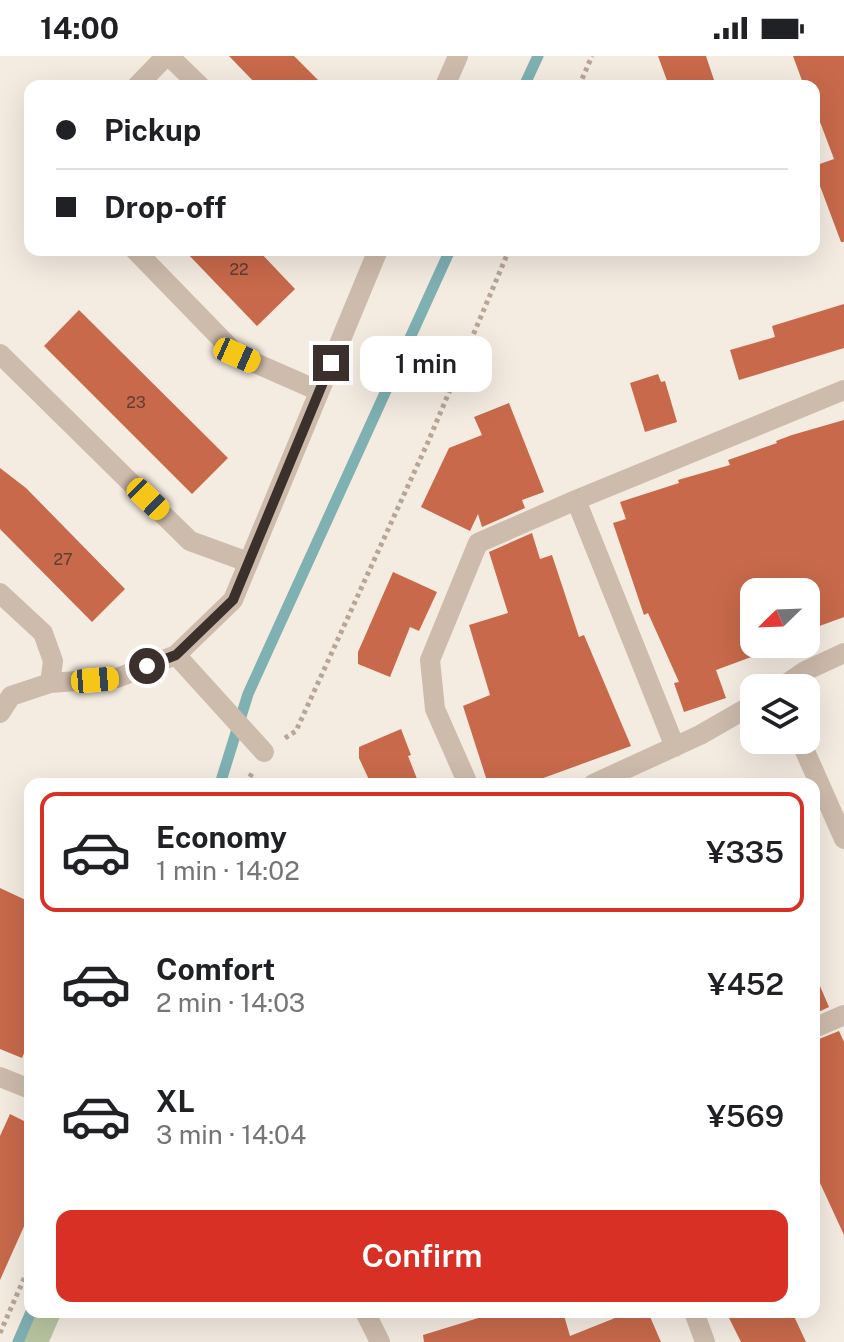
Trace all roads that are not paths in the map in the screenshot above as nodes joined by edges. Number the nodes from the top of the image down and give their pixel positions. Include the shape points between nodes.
1 (168, 56) edge
2 (458, 56) edge
3 (143, 80) edge
4 (194, 80) edge
5 (448, 80) edge
6 (141, 256) edge
7 (375, 256) edge
8 (0, 354) edge
9 (844, 390) edge
10 (319, 391) junction
11 (576, 500) junction
12 (248, 562) junction
13 (0, 593) edge
14 (844, 653) edge
15 (176, 655) junction
16 (801, 674) edge
17 (50, 683) junction
18 (740, 712) edge
19 (0, 713) edge
20 (675, 747) junction
21 (264, 752) road end
22 (806, 754) edge
23 (465, 778) edge
24 (606, 778) edge
25 (817, 778) edge
26 (820, 785) edge
27 (844, 839) edge
28 (844, 1015) edge
29 (820, 1025) edge
30 (1, 1080) edge
31 (24, 1087) edge
32 (368, 1318) edge
33 (696, 1318) edge
34 (380, 1342) edge
35 (705, 1342) edge

1 - 3 street
1 - 4 street
2 - 5 street
6 - 10 street via 237,355
7 - 10 street
8 - 12 street via 190,541
9 - 11 street
10 - 12 street
11 - 20 street
11 - 23 street via 478,543 430,660 435,709
12 - 15 street via 233,600
13 - 17 street via 43,633 53,661
14 - 16 street
15 - 17 street via 117,678
15 - 21 street
17 - 19 street via 11,696
18 - 20 street
20 - 24 street
22 - 25 street
26 - 27 street
28 - 29 street
30 - 31 street
32 - 34 street
33 - 35 street

